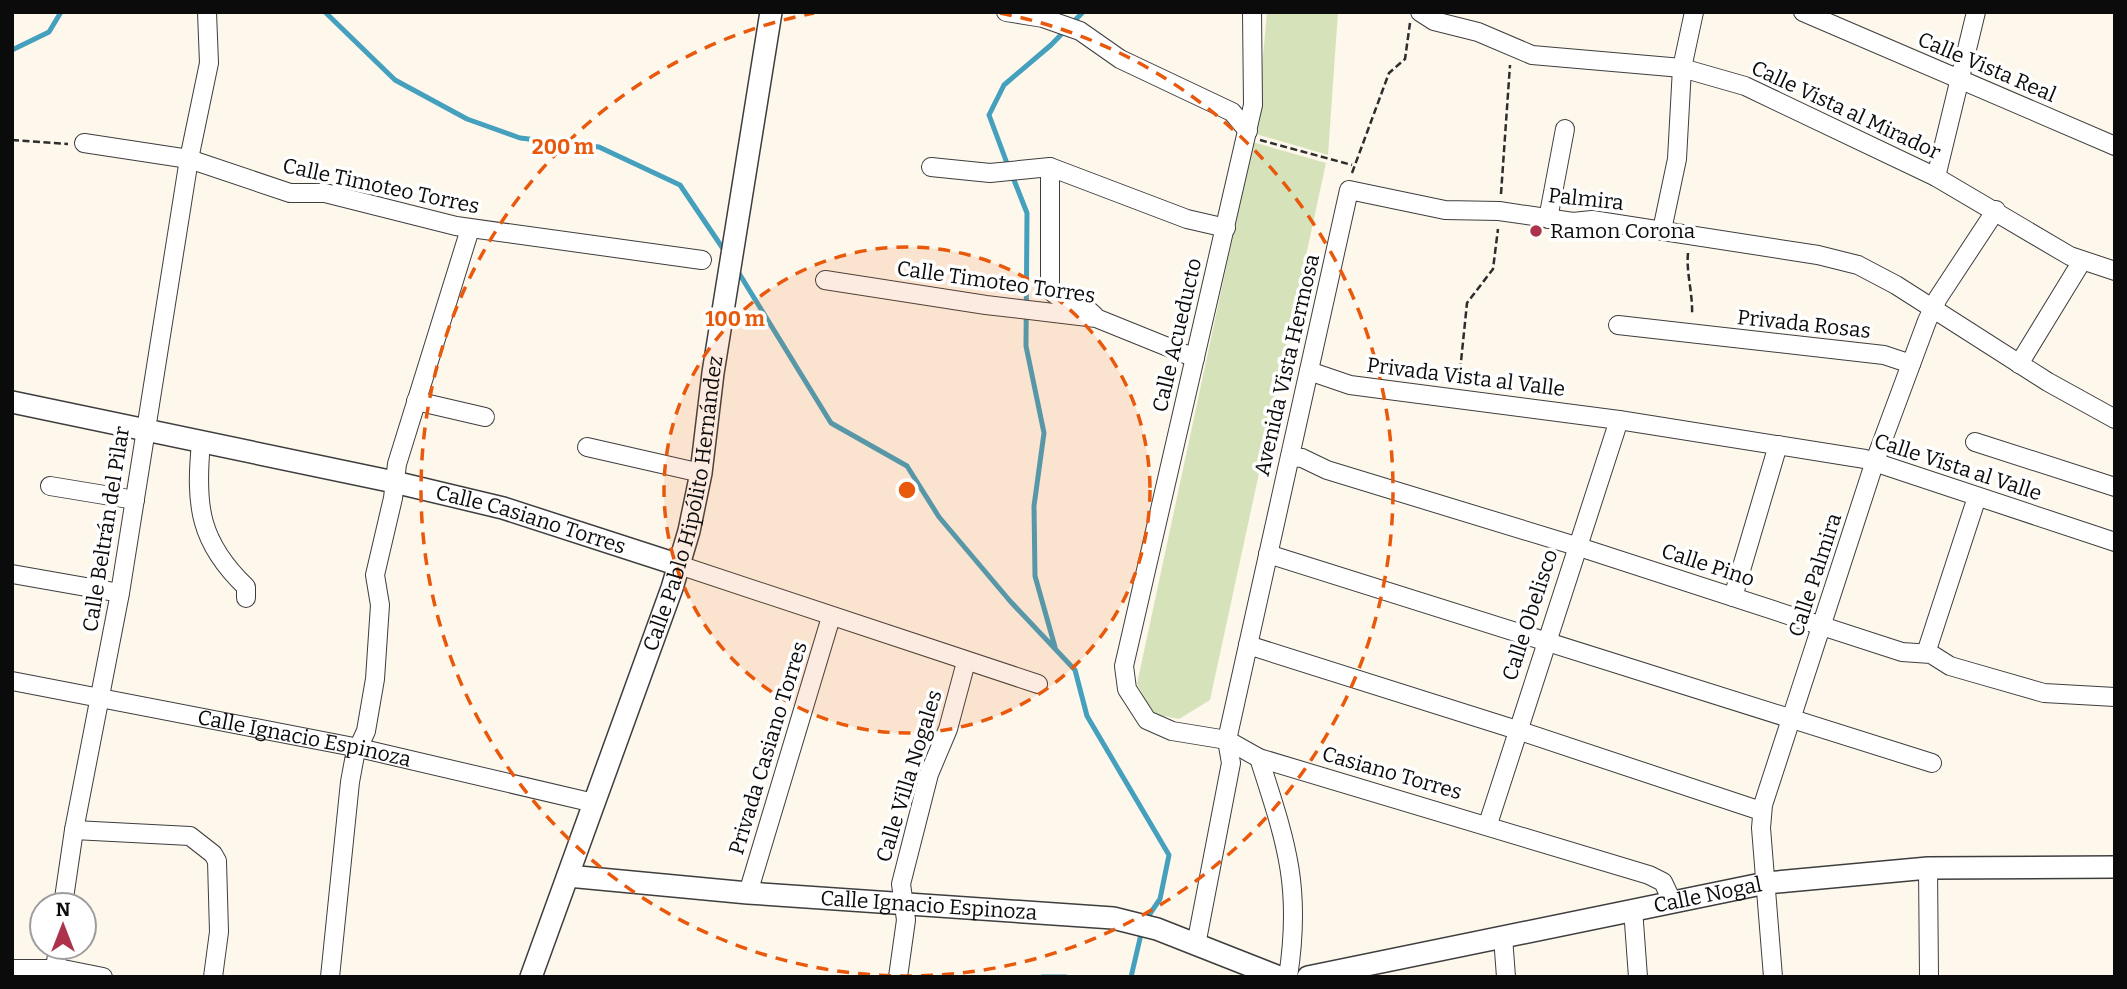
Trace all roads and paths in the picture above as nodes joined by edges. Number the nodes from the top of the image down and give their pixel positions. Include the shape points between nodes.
1 (206, 12) edge
2 (771, 12) edge
3 (1251, 12) edge
4 (1413, 12) edge
5 (1420, 12) edge
6 (1694, 12) edge
7 (1804, 12) edge
8 (1976, 12) edge
9 (1015, 13) edge
10 (1511, 48) junction
11 (1682, 68) junction
12 (1959, 80) junction
13 (1564, 129) dead end
14 (1247, 134) junction
15 (12, 140) edge
16 (84, 143) joint
17 (2115, 146) edge
18 (189, 159) junction
19 (1353, 165) junction
20 (931, 167) dead end
21 (1050, 167) junction
22 (1936, 177) junction
23 (1349, 190) junction
24 (1996, 210) junction
25 (1499, 211) junction
26 (1548, 219) junction
27 (1226, 228) junction
28 (470, 229) junction
29 (1662, 230) junction
30 (1690, 235) junction
31 (702, 260) dead end
32 (2082, 261) junction
33 (2115, 271) edge
34 (825, 280) dead end
35 (1932, 308) junction
36 (1090, 317) junction
37 (1618, 325) dead end
38 (1691, 335) junction
39 (1195, 358) junction
40 (1911, 364) junction
41 (2019, 364) junction
42 (1309, 371) junction
43 (1458, 398) junction
44 (416, 401) junction
45 (12, 402) edge
46 (485, 417) dead end
47 (2115, 419) edge
48 (1619, 420) junction
49 (146, 431) junction
50 (1975, 442) dead end
51 (201, 443) junction
52 (1778, 445) junction
53 (587, 447) dead end
54 (1290, 457) junction
55 (1875, 461) junction
56 (701, 473) junction
57 (394, 482) junction
58 (51, 486) dead end
59 (2115, 487) edge
60 (1977, 498) junction
61 (135, 500) junction
62 (2115, 542) edge
63 (1576, 546) junction
64 (1268, 554) junction
65 (680, 565) junction
66 (12, 575) edge
67 (120, 593) junction
68 (1733, 597) junction
69 (246, 598) dead end
70 (831, 617) junction
71 (1822, 625) junction
72 (1545, 640) junction
73 (1248, 645) junction
74 (1926, 653) junction
75 (966, 662) junction
76 (1124, 666) joint
77 (12, 681) edge
78 (1038, 684) dead end
79 (2115, 697) edge
80 (100, 698) junction
81 (1791, 719) junction
82 (1517, 730) junction
83 (1227, 740) junction
84 (359, 748) junction
85 (1259, 758) junction
86 (1932, 763) dead end
87 (594, 803) junction
88 (1761, 811) junction
89 (1488, 824) junction
90 (74, 830) junction
91 (2115, 867) edge
92 (1928, 868) junction
93 (568, 876) junction
94 (1766, 883) junction
95 (66, 891) edge
96 (748, 892) junction
97 (1672, 901) junction
98 (903, 903) junction
99 (1633, 909) junction
100 (1503, 937) junction
101 (1196, 945) junction
102 (12, 969) edge
103 (1362, 972) edge
104 (55, 973) edge
105 (103, 977) edge
106 (213, 977) edge
107 (330, 977) edge
108 (531, 977) edge
109 (898, 977) edge
110 (1279, 977) edge
111 (1289, 977) edge
112 (1308, 977) edge
113 (1506, 977) edge
114 (1638, 977) edge
115 (1773, 977) edge
116 (1929, 977) edge

1 - 18 street, Calle Beltrán del Pilar via 210,58
2 - 56 street, Calle Pablo Hipólito Hernández
3 - 14 street, Calle Acueducto via 1253,105
4 - 19 path via 1405,59 1389,73
5 - 10 street, Calle Vista al Mirador
6 - 11 street
7 - 12 street, Calle Vista Real
8 - 12 street
9 - 14 street via 1080,31 1121,59 1232,111
10 - 11 street, Calle Vista al Mirador via 1560,60
10 - 25 path
11 - 22 street, Calle Vista al Mirador via 1756,90
11 - 29 street via 1677,159
12 - 17 street, Calle Vista Real
12 - 22 street
13 - 26 street
14 - 19 path
14 - 27 street, Calle Acueducto
15 - 16 path
16 - 18 street, Calle Timoteo Torres
18 - 28 street, Calle Timoteo Torres via 290,193 325,193
18 - 49 street, Calle Beltrán del Pilar
19 - 23 path
20 - 21 street via 1013,171
21 - 27 street via 1187,219
21 - 36 street via 1050,289 1058,297 1088,308
22 - 24 street, Calle Vista al Mirador
23 - 25 street, Palmira via 1445,210
23 - 42 street, Avenida Vista Hermosa
24 - 32 street, Calle Vista al Mirador
24 - 35 street, Calle Palmira
25 - 26 street, Palmira
25 - 43 path via 1493,269 1467,303
26 - 29 street, Palmira
27 - 39 street, Calle Acueducto
28 - 31 street, Calle Timoteo Torres
28 - 44 street
29 - 30 street, Palmira
30 - 35 street, Palmira via 1840,260 1871,272
30 - 38 path
32 - 33 street, Calle Vista al Mirador
32 - 41 street
34 - 36 street, Calle Timoteo Torres
35 - 40 street, Calle Palmira
35 - 41 street
36 - 39 street, Calle Timoteo Torres
37 - 38 street, Privada Rosas
38 - 40 street, Privada Rosas via 1884,355
39 - 76 street, Calle Acueducto
40 - 55 street, Calle Palmira
41 - 47 street
42 - 43 street, Privada Vista al Valle via 1350,385
42 - 54 street, Avenida Vista Hermosa
43 - 48 street, Privada Vista al Valle
44 - 46 street
44 - 57 street
45 - 49 street, Calle Casiano Torres
48 - 52 street, Calle Vista al Valle
48 - 63 street, Calle Obelisco
49 - 51 street, Calle Casiano Torres
49 - 61 street, Calle Beltrán del Pilar
50 - 59 street
51 - 57 street, Calle Casiano Torres
51 - 69 street via 197,494 203,524 221,562 246,587
52 - 55 street, Calle Vista al Valle
52 - 68 street
53 - 56 street
54 - 63 street, Calle Pino
54 - 64 street, Avenida Vista Hermosa
55 - 60 street, Calle Vista al Valle
55 - 71 street, Calle Palmira
56 - 65 street, Calle Pablo Hipólito Hernández
57 - 65 street, Calle Casiano Torres via 510,510
57 - 84 street via 375,575 380,605 378,660
58 - 61 street
60 - 62 street, Calle Vista al Valle
60 - 74 street
61 - 67 street, Calle Beltrán del Pilar
63 - 68 street, Calle Pino
63 - 72 street, Calle Obelisco
64 - 72 street
64 - 73 street, Avenida Vista Hermosa
65 - 70 street, Calle Casiano Torres
65 - 87 street, Calle Pablo Hipólito Hernández
66 - 67 street
67 - 80 street, Calle Beltrán del Pilar
68 - 71 street, Calle Pino
70 - 75 street, Calle Casiano Torres
70 - 96 street, Privada Casiano Torres
71 - 74 street, Calle Pino via 1902,652
71 - 81 street, Calle Palmira
72 - 81 street
72 - 82 street, Calle Obelisco
73 - 82 street
73 - 83 street, Avenida Vista Hermosa
74 - 79 street, Calle Pino via 1950,666 2044,693
75 - 78 street, Calle Casiano Torres
75 - 98 street, Calle Villa Nogales via 948,729 929,774 901,884
76 - 83 street, Casiano Torres via 1127,689 1147,720 1172,731
77 - 80 street, Calle Ignacio Espinoza
80 - 84 street, Calle Ignacio Espinoza
80 - 90 street, Calle Beltrán del Pilar
81 - 86 street
81 - 88 street, Calle Palmira
82 - 88 street
82 - 89 street, Calle Obelisco
83 - 85 street, Casiano Torres
83 - 101 street, Avenida Vista Hermosa via 1231,763
84 - 87 street, Calle Ignacio Espinoza
84 - 107 street via 350,782
85 - 89 street, Casiano Torres
85 - 111 street via 1293,876
87 - 93 street, Calle Pablo Hipólito Hernández
88 - 94 street, Calle Palmira
89 - 97 street, Casiano Torres via 1649,875 1663,882
90 - 95 street, Calle Beltrán del Pilar
90 - 106 street via 190,836 215,856 219,932
91 - 92 street, Calle Nogal
92 - 94 street, Calle Nogal
92 - 116 street
93 - 96 street, Calle Ignacio Espinoza
93 - 108 street, Calle Pablo Hipólito Hernández
94 - 97 street, Calle Nogal
94 - 115 street, Calle Palmira
96 - 98 street, Calle Ignacio Espinoza
97 - 99 street, Calle Nogal
98 - 101 street, Calle Ignacio Espinoza via 1133,922
98 - 109 street, Calle Villa Nogales via 906,920
99 - 100 street, Calle Nogal
99 - 114 street
100 - 103 street, Calle Nogal
100 - 113 street
101 - 110 street, Calle Ignacio Espinoza
102 - 104 street
103 - 112 street, Calle Nogal
104 - 105 street

